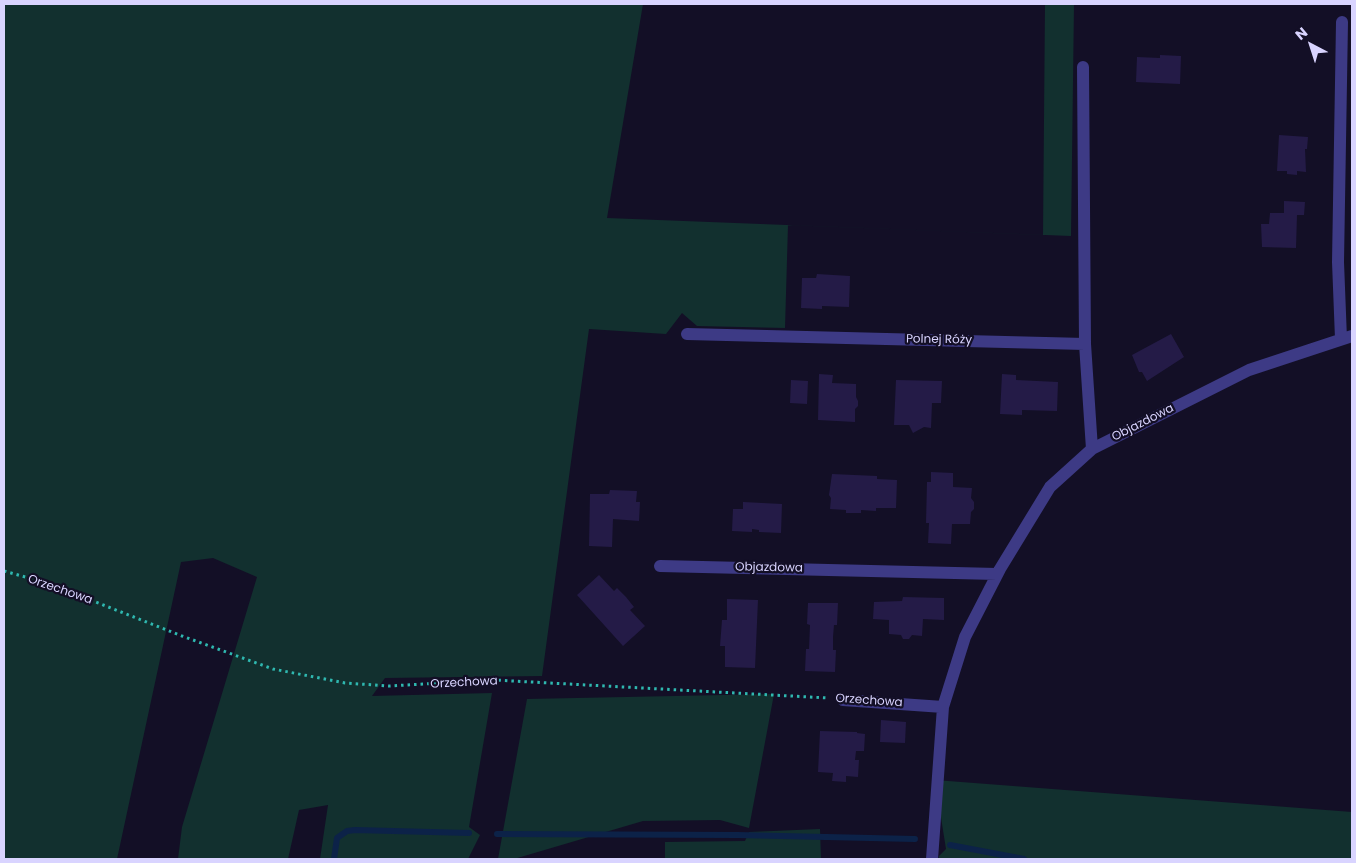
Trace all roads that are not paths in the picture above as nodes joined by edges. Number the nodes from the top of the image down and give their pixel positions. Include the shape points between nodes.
1 (1342, 22) dead end
2 (1083, 67) dead end
3 (687, 334) dead end
4 (1347, 337) edge
5 (1086, 344) junction
6 (1092, 449) junction
7 (660, 566) dead end
8 (997, 574) junction
9 (844, 700) road end
10 (943, 707) junction
11 (932, 859) edge

1 - 4 street, Objazdowa via 1338,262
2 - 5 street
3 - 5 street, Polnej Róży
4 - 6 street, Objazdowa via 1249,370
5 - 6 street
6 - 8 street, Objazdowa via 1050,488
7 - 8 street, Objazdowa
8 - 10 street, Objazdowa via 965,637
9 - 10 street, Orzechowa
10 - 11 street, Objazdowa

